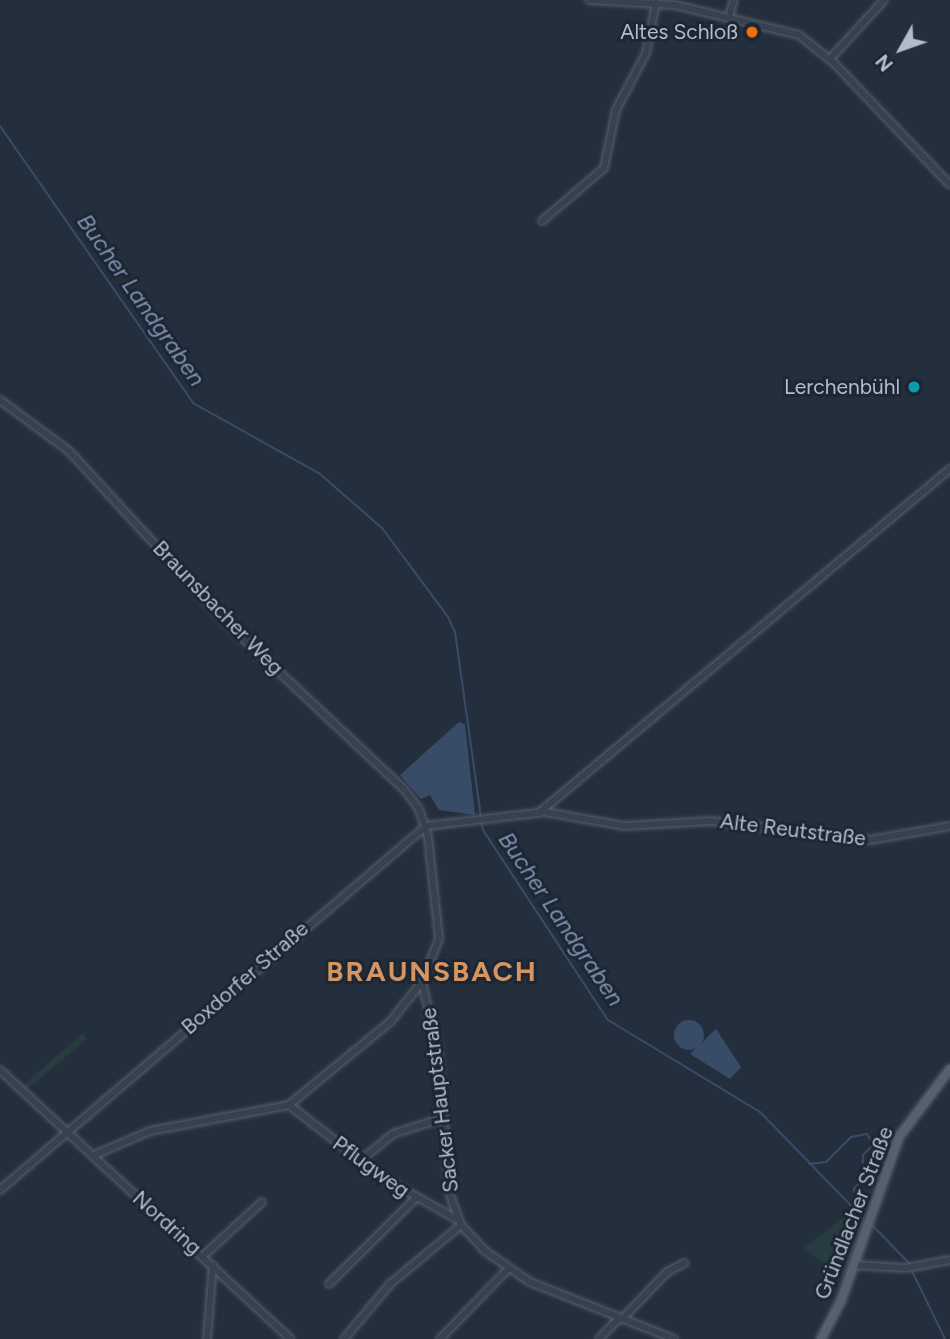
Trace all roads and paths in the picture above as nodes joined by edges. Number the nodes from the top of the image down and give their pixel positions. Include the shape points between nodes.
1 (589, 0) edge
2 (734, 0) edge
3 (884, 0) edge
4 (656, 3) junction
5 (729, 17) junction
6 (830, 59) junction
7 (950, 185) edge
8 (542, 221) dead end
9 (0, 400) edge
10 (950, 469) edge
11 (540, 812) junction
12 (426, 826) junction
13 (950, 826) edge
14 (422, 982) junction
15 (950, 1069) edge
16 (0, 1070) edge
17 (289, 1105) junction
18 (443, 1118) junction
19 (65, 1132) junction
20 (92, 1156) junction
21 (361, 1160) junction
22 (0, 1190) edge
23 (415, 1199) junction
24 (262, 1202) dead end
25 (459, 1223) junction
26 (203, 1256) junction
27 (950, 1260) edge
28 (685, 1263) dead end
29 (213, 1265) junction
30 (855, 1265) junction
31 (509, 1268) junction
32 (329, 1284) dead end
33 (620, 1319) junction
34 (207, 1339) edge
35 (291, 1339) edge
36 (344, 1339) edge
37 (440, 1339) edge
38 (599, 1339) edge
39 (674, 1339) edge
40 (821, 1339) edge

1 - 4 street
2 - 5 street
3 - 6 street
4 - 5 street
4 - 8 street via 646,53 616,110 604,168
5 - 6 street via 795,33
6 - 7 street
9 - 12 street, Braunsbacher Weg via 74,456 228,624 404,789
10 - 11 street
11 - 12 street, Alte Reutstraße
11 - 13 street, Alte Reutstraße via 624,825 711,821 870,840
12 - 14 street via 439,939
12 - 19 street, Boxdorfer Straße
14 - 17 street via 386,1025
14 - 18 street, Sacker Hauptstraße via 436,1040
15 - 30 main road, Gründlacher Straße via 899,1137
16 - 19 street
17 - 20 street via 150,1131
17 - 21 street, Pflugweg
18 - 21 street via 393,1134
18 - 25 street, Sacker Hauptstraße via 450,1195
19 - 20 street, Nordring
19 - 22 street, Boxdorfer Straße
20 - 26 street, Nordring
21 - 23 street, Pflugweg
23 - 25 street, Pflugweg
23 - 32 street
24 - 26 street
25 - 31 street
25 - 36 street via 390,1284
26 - 29 street, Nordring
27 - 30 street via 906,1268
28 - 33 street via 667,1272
29 - 34 street, Nordring
29 - 35 street
30 - 40 main road, Gründlacher Straße
31 - 33 street via 555,1295
31 - 37 street
33 - 38 street
33 - 39 street

